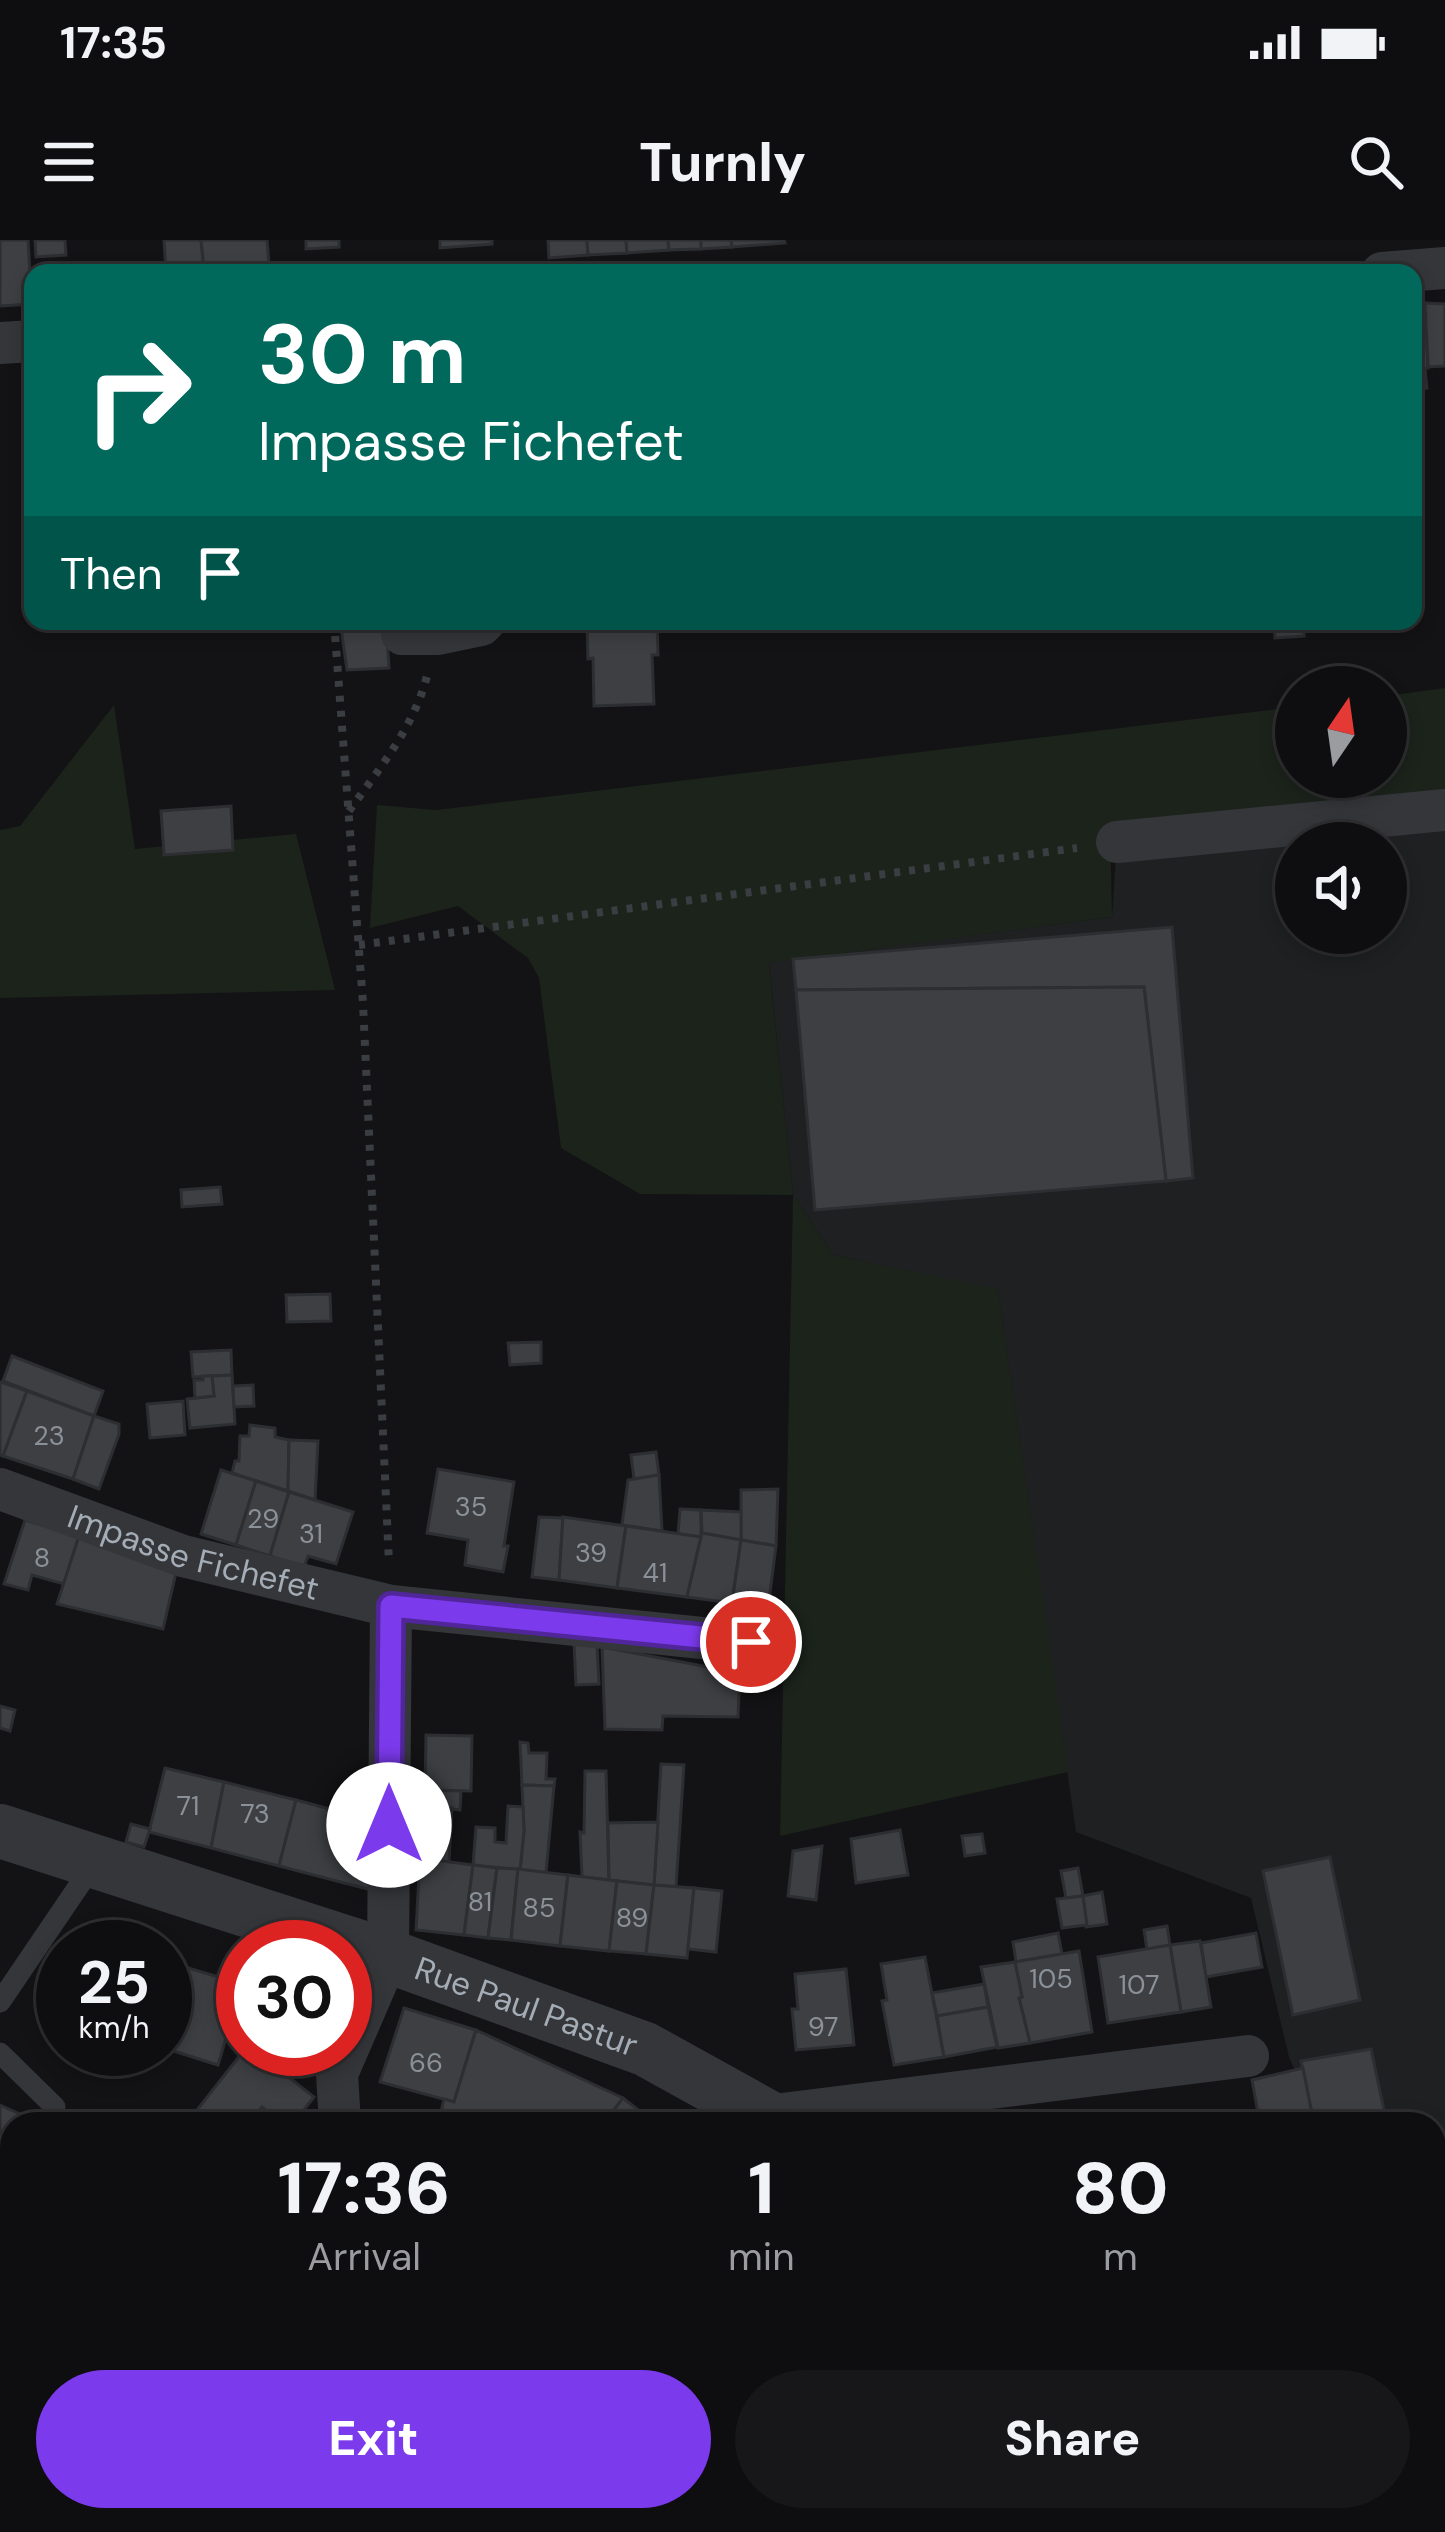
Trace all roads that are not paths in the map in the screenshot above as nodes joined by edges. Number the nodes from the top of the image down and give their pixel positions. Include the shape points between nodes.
1 (447, 630) edge
2 (420, 634) road end
3 (1445, 810) edge
4 (1117, 842) road end
5 (0, 1489) edge
6 (391, 1606) junction
7 (751, 1642) dead end
8 (0, 1831) edge
9 (95, 1862) junction
10 (388, 1956) junction
11 (0, 2002) edge
12 (0, 2053) edge
13 (1248, 2056) dead end
14 (56, 2107) dead end
15 (339, 2112) edge
16 (757, 2112) edge
17 (831, 2112) edge

1 - 2 street
3 - 4 street
5 - 6 street, Impasse Fichefet via 183,1556
6 - 7 street, Impasse Fichefet
6 - 10 street
8 - 9 street, Rue Paul Pastur
9 - 10 street, Rue Paul Pastur
9 - 11 lane
10 - 15 street via 337,2074
10 - 16 street, Rue Paul Pastur via 646,2049
12 - 14 lane
13 - 17 street, Rue Paul Pastur

